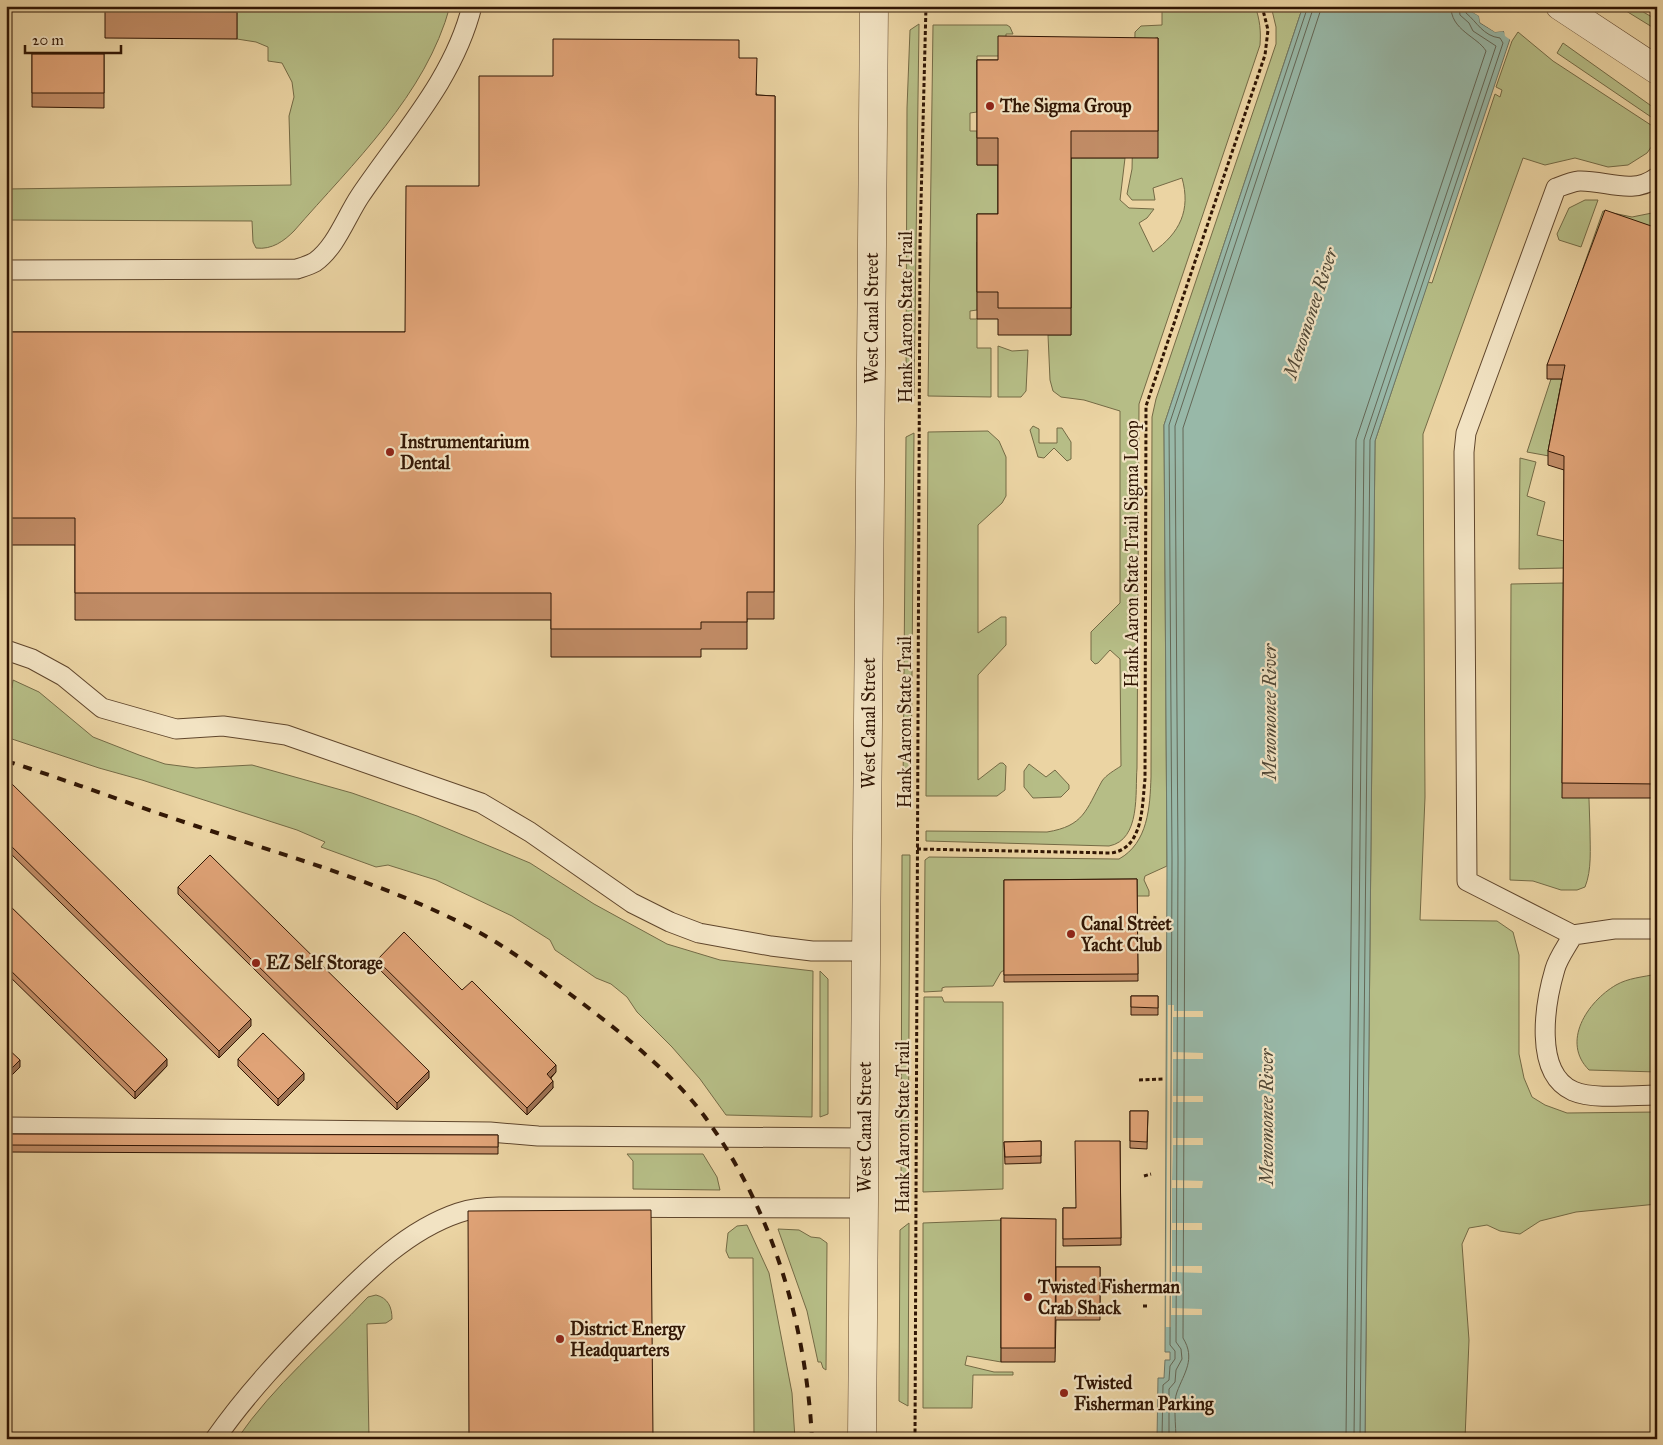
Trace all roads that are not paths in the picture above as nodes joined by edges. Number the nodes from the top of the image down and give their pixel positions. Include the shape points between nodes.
1 (472, 6) edge
2 (874, 6) edge
3 (1568, 12) edge
4 (1657, 70) edge
5 (1657, 177) edge
6 (6, 270) edge
7 (6, 650) edge
8 (1657, 929) edge
9 (1573, 935) junction
10 (866, 951) junction
11 (1657, 1095) edge
12 (6, 1127) edge
13 (865, 1138) junction
14 (864, 1208) junction
15 (215, 1439) edge
16 (862, 1439) edge

1 - 6 lane via 454,58 438,85 331,244 315,262 297,270
2 - 10 street, West Canal Street
3 - 4 street
5 - 9 lane via 1634,186 1579,181 1556,188 1466,433 1467,881
7 - 10 lane via 32,658 63,676 102,708 176,729 223,726 286,736 481,803 530,832 632,903 699,933 812,951
8 - 9 lane via 1614,929
9 - 11 lane via 1555,968 1547,1010 1546,1057 1556,1079 1573,1091 1591,1095
10 - 13 street, West Canal Street
12 - 13 lane
13 - 14 street, West Canal Street
14 - 15 lane via 478,1207 457,1213 413,1236 369,1269 276,1364
14 - 16 street, West Canal Street

